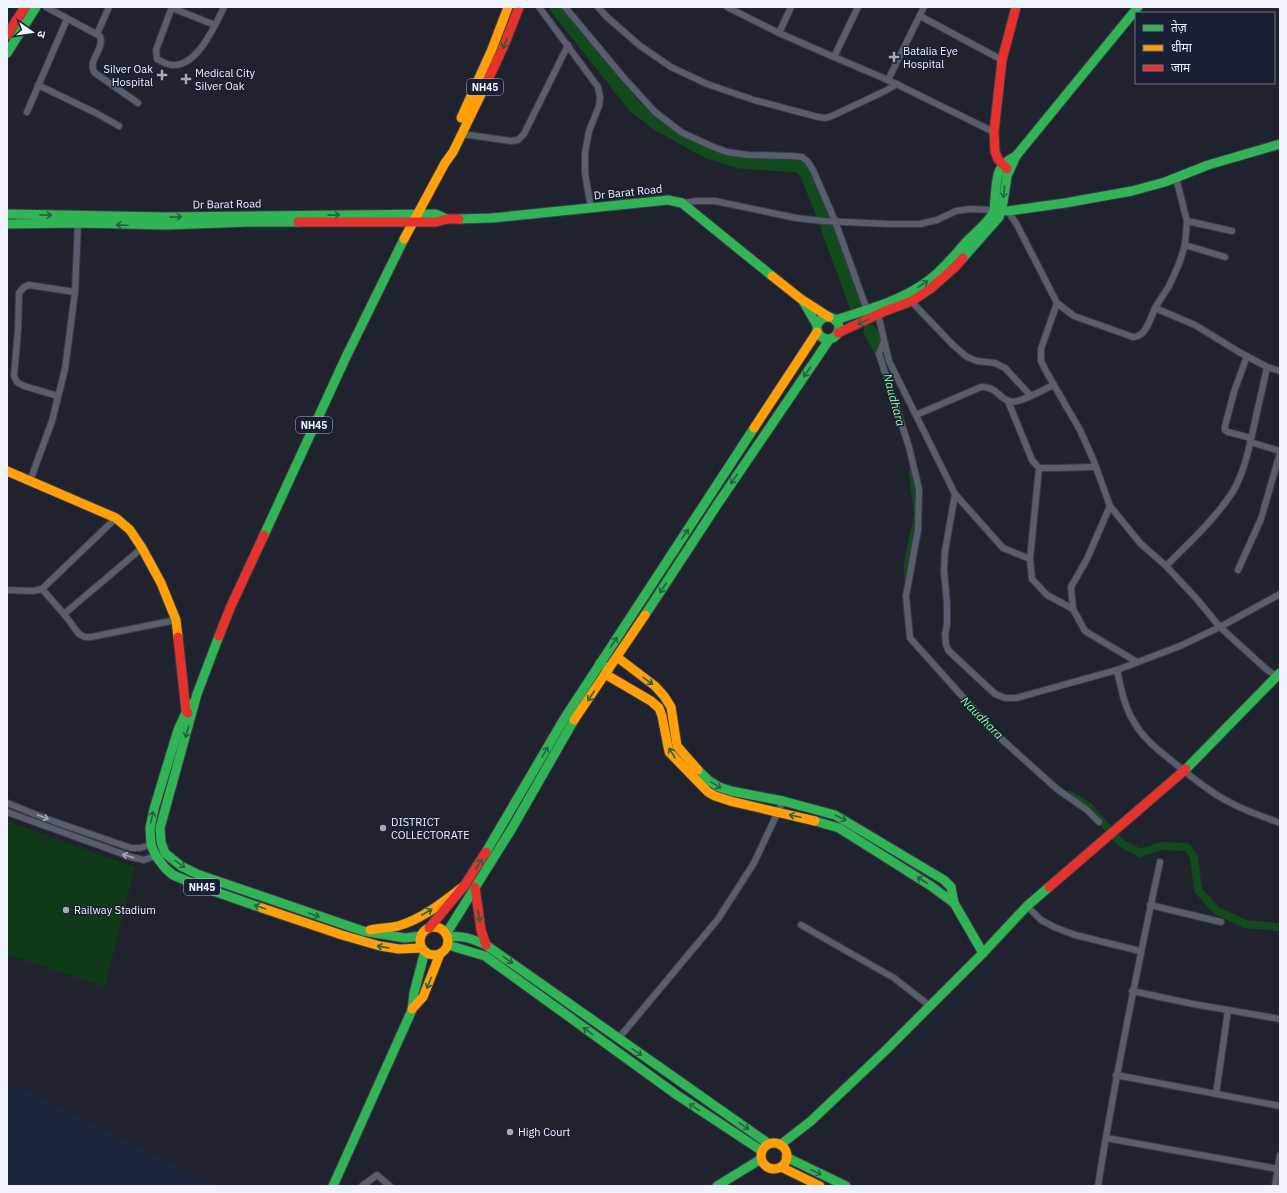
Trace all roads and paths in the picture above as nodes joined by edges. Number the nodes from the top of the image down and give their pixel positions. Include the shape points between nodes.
1 (25, 7) edge
2 (36, 7) edge
3 (46, 7) edge
4 (109, 7) edge
5 (224, 7) edge
6 (508, 7) edge
7 (518, 7) edge
8 (539, 7) edge
9 (565, 7) edge
10 (598, 7) edge
11 (727, 7) edge
12 (791, 7) edge
13 (858, 7) edge
14 (924, 7) edge
15 (1016, 7) edge
16 (1138, 7) edge
17 (172, 8) edge
18 (920, 16) junction
19 (67, 19) junction
20 (215, 25) junction
21 (779, 33) junction
22 (7, 34) edge
23 (97, 34) junction
24 (568, 45) junction
25 (7, 53) edge
26 (834, 57) junction
27 (1002, 60) junction
28 (888, 80) junction
29 (897, 84) junction
30 (38, 85) junction
31 (138, 103) dead end
32 (26, 112) dead end
33 (119, 126) dead end
34 (994, 132) junction
35 (462, 134) junction
36 (1280, 144) edge
37 (444, 163) junction
38 (1005, 167) junction
39 (1176, 178) junction
40 (682, 203) junction
41 (591, 208) junction
42 (1001, 210) junction
43 (7, 214) edge
44 (417, 214) junction
45 (447, 219) junction
46 (1187, 221) junction
47 (835, 222) junction
48 (78, 223) junction
49 (413, 223) junction
50 (7, 224) edge
51 (1232, 231) dead end
52 (1185, 245) junction
53 (1225, 258) dead end
54 (75, 292) junction
55 (909, 298) junction
56 (801, 299) junction
57 (1057, 302) junction
58 (1155, 308) junction
59 (868, 310) junction
60 (878, 314) junction
61 (832, 318) junction
62 (817, 329) junction
63 (838, 333) junction
64 (829, 340) junction
65 (884, 341) junction
66 (1247, 356) junction
67 (1268, 367) junction
68 (1280, 371) edge
69 (1054, 385) junction
70 (58, 396) junction
71 (1031, 396) junction
72 (1008, 401) junction
73 (916, 415) junction
74 (1251, 440) junction
75 (1280, 452) edge
76 (1096, 467) junction
77 (1039, 468) junction
78 (7, 471) edge
79 (30, 481) junction
80 (955, 494) junction
81 (1110, 506) junction
82 (116, 518) junction
83 (142, 548) junction
84 (1030, 559) junction
85 (1166, 566) junction
86 (1238, 570) dead end
87 (42, 588) junction
88 (7, 590) edge
89 (1280, 594) edge
90 (1073, 609) junction
91 (64, 614) junction
92 (176, 620) junction
93 (1220, 627) junction
94 (617, 657) junction
95 (1137, 662) junction
96 (600, 663) junction
97 (1117, 670) junction
98 (607, 672) junction
99 (1279, 676) edge
100 (189, 714) junction
101 (1184, 771) junction
102 (783, 801) junction
103 (7, 803) edge
104 (7, 812) edge
105 (778, 812) junction
106 (1099, 822) dead end
107 (1280, 823) edge
108 (161, 842) junction
109 (151, 845) junction
110 (165, 853) junction
111 (156, 856) junction
112 (1160, 862) dead end
113 (464, 886) junction
114 (475, 887) junction
115 (954, 903) junction
116 (1150, 904) junction
117 (1027, 906) junction
118 (1221, 922) dead end
119 (801, 925) dead end
120 (429, 928) junction
121 (363, 931) junction
122 (421, 936) junction
123 (447, 939) junction
124 (486, 945) junction
125 (423, 950) junction
126 (1140, 951) junction
127 (982, 953) junction
128 (440, 954) junction
129 (1132, 991) junction
130 (930, 1006) junction
131 (412, 1010) junction
132 (1228, 1010) junction
133 (1280, 1019) edge
134 (618, 1039) junction
135 (1116, 1075) junction
136 (1216, 1094) junction
137 (1280, 1106) edge
138 (1106, 1138) junction
139 (769, 1144) junction
140 (780, 1145) junction
141 (761, 1155) junction
142 (1280, 1155) edge
143 (786, 1157) junction
144 (781, 1167) junction
145 (1279, 1170) edge
146 (333, 1186) edge
147 (362, 1186) edge
148 (390, 1186) edge
149 (717, 1186) edge
150 (820, 1186) edge
151 (846, 1186) edge
152 (1098, 1186) edge
153 (1275, 1186) edge

1 - 22 main road
2 - 25 main road
3 - 19 street
4 - 23 street
5 - 20 street
6 - 37 main road, NH45 via 488,60 446,152
7 -> 35 main road, NH45 via 505,43
8 - 24 street
9 - 47 street via 654,112 682,132 727,152 792,156 808,162
10 - 29 street via 639,45 671,67 707,84 754,100 818,117 832,116
11 - 21 street
12 - 21 street
13 - 26 street
14 - 18 street
15 - 27 main road
16 - 38 main road via 1016,156 1009,159
17 - 20 street
17 - 20 street via 156,50 157,59 164,63 182,63 195,55 206,43
18 - 27 street
18 - 28 street
19 - 23 street
19 - 30 street
21 - 26 street
23 - 31 street via 102,40 92,69
24 - 35 street via 524,134 518,140
24 - 41 street via 598,87 600,97 584,153
26 - 28 street
27 - 34 main road
28 - 29 street
29 - 34 street
30 - 32 street
30 - 33 street
34 - 38 main road via 995,152
35 - 37 main road, NH45
36 - 39 main road via 1208,165
37 - 44 main road, NH45
38 - 42 main road via 997,172 996,181
39 - 42 main road via 1132,191 1066,203
39 - 46 street
40 - 41 main road, Dr Barat Road via 668,200
40 - 47 street via 715,201 796,218
40 - 56 main road
41 - 45 main road, Dr Barat Road via 492,218
42 - 47 street via 956,211 937,220 920,224
42 - 55 main road
42 - 57 street via 1017,225
43 -> 44 main road, Dr Barat Road via 166,218
44 - 45 main road, Dr Barat Road via 436,214
44 - 49 main road, NH45
45 - 49 main road, Dr Barat Road
46 - 51 street
46 - 52 street
47 - 59 street
49 -> 48 main road, Dr Barat Road via 249,222 167,226
48 - 50 main road, Dr Barat Road
48 - 54 street
49 - 100 main road, NH45 via 324,405 231,606
52 - 53 street
52 - 58 street via 1179,264
54 - 70 street via 65,369
54 - 70 street via 29,285 20,293 14,376 17,382 24,386
55 - 59 main road
55 - 60 main road
55 - 71 street via 967,357 995,363 1005,368
56 - 61 main road
56 - 62 main road
57 - 58 street via 1074,316 1133,337 1143,333
57 - 69 street via 1041,349 1041,361
58 - 66 street via 1196,325
59 - 61 main road
60 -> 63 main road
60 - 65 street
61 - 62 main road via 822,319
61 - 63 main road via 839,326
62 - 64 main road via 822,338
96 -> 62 main road
63 - 64 main road
64 -> 94 main road via 718,502
65 - 73 street via 889,361
65 - 106 street via 879,354 909,447 919,489 918,530 906,596 910,638 997,735 1057,789 1087,810
66 - 67 street
66 - 74 street via 1234,392 1225,430
67 - 68 street
67 - 74 street
69 - 71 street
69 - 76 street via 1080,430
70 - 79 street via 52,421
71 - 72 street via 1014,402
72 - 73 street via 988,387 981,387
72 - 77 street via 1032,460
73 - 80 street
74 - 75 street
74 - 85 street via 1232,492 1218,512
75 - 86 street via 1261,519
76 - 77 street
76 - 81 street
77 - 84 street
78 - 79 main road
79 - 82 main road
80 - 84 street via 1003,548
80 - 97 street via 944,551 947,603 945,634 949,651 995,694 1005,698 1016,698
81 - 85 street via 1140,543
81 - 90 street via 1087,559 1070,587
82 - 83 main road via 130,530
82 - 87 street
83 - 91 street
83 - 92 main road via 161,583
84 - 90 street via 1032,579 1047,595
85 - 93 street
87 - 88 street via 33,591
87 - 91 street
89 - 93 street
90 - 95 street via 1085,631
91 - 92 street via 79,634 91,637
92 - 100 main road
93 - 95 street
93 - 99 street via 1257,662
94 - 98 main road
94 -> 102 main road via 664,696 671,707 677,746 708,780 731,791
95 - 97 street
96 - 98 main road
113 -> 96 main road
97 - 101 street via 1124,699 1133,721 1161,752
105 -> 98 main road via 724,800 708,792 669,752 659,708
98 -> 114 main road via 572,723
99 - 101 main road
100 -> 108 main road, NH45 via 164,807 160,828
109 -> 100 main road, NH45 via 150,828 154,809 178,730
101 - 107 street via 1230,803
101 - 117 main road
102 - 105 street
102 -> 115 main road via 835,815 850,823 944,880 951,887
103 -> 109 street via 131,848
111 -> 104 street via 144,860 131,858
115 -> 105 main road via 839,828
105 - 134 street via 754,863 718,919
108 - 109 street
108 - 110 main road, NH45
109 - 111 main road, NH45
110 - 111 street
110 -> 121 main road, NH45 via 181,866 197,874
125 -> 111 main road, NH45 via 380,946 202,887 173,875
112 - 116 street
113 - 120 main road
121 -> 113 main road via 400,925 417,918
114 - 123 main road
114 -> 124 main road
115 - 127 main road
116 - 118 street
116 - 126 street
117 - 126 street via 1041,920 1054,927
117 - 127 main road
119 - 130 street via 894,978
120 - 122 main road
120 - 123 main road via 441,928
121 - 122 main road, NH45 via 406,938
122 - 125 main road
123 - 124 main road via 465,936
123 - 128 main road via 446,949
141 -> 123 main road via 485,956
124 -> 134 main road
125 - 128 main road, NH45 via 432,955
125 - 131 main road
126 - 129 street
127 - 130 main road
128 -> 131 main road via 423,997
129 - 132 street
129 - 135 street
130 - 140 main road via 811,1121
131 - 146 main road
132 - 133 street
132 - 136 street
134 -> 139 main road
135 - 136 street
135 - 138 street
136 - 137 street
138 - 145 street
138 - 152 street
139 - 140 main road
139 - 141 main road
140 - 143 main road via 785,1150
141 - 144 main road via 762,1162 767,1167
141 - 149 main road
142 - 145 street
143 - 144 main road
143 -> 151 main road
144 - 150 main road
145 - 153 street
147 - 148 street via 377,1175

